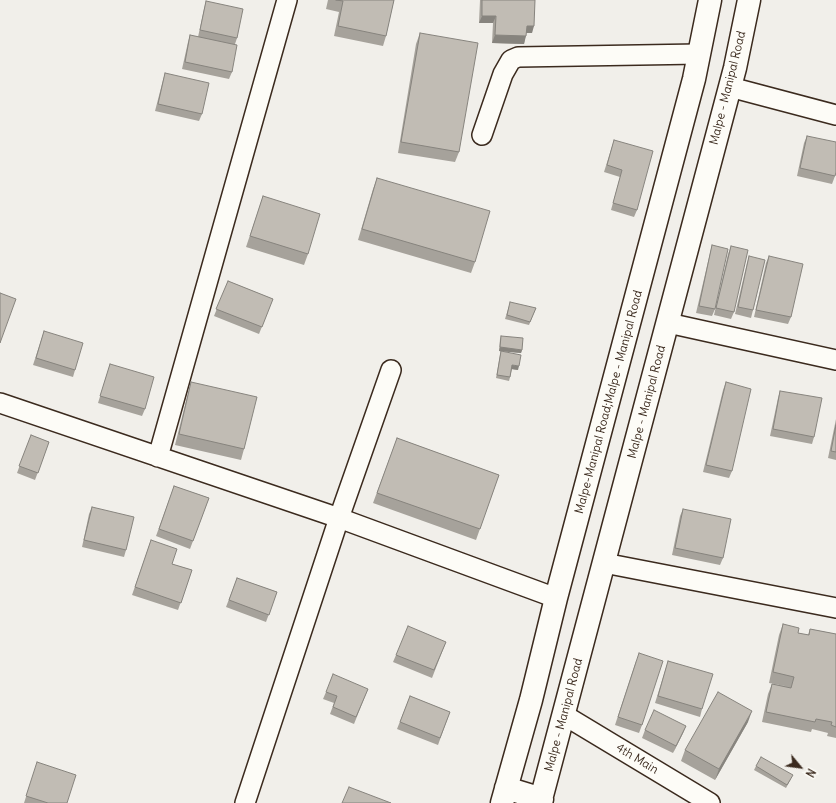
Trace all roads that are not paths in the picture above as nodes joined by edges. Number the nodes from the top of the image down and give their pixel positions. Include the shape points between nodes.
1 (287, 0) edge
2 (710, 0) edge
3 (749, 0) edge
4 (699, 54) junction
5 (730, 87) junction
6 (836, 115) edge
7 (482, 135) dead end
8 (668, 323) junction
9 (836, 360) edge
10 (392, 370) dead end
11 (0, 403) edge
12 (158, 457) junction
13 (339, 518) junction
14 (604, 563) junction
15 (556, 598) junction
16 (836, 608) edge
17 (564, 715) junction
18 (504, 795) edge
19 (541, 801) edge
20 (245, 803) edge
21 (710, 803) edge

1 - 12 street
2 - 4 highway, Malpe-Manipal Road;Malpe - Manipal Road
3 - 5 highway, Malpe - Manipal Road
4 - 7 street via 518,57 511,60 503,74
4 - 15 highway, Malpe-Manipal Road;Malpe - Manipal Road via 632,318
5 - 6 street
5 - 8 highway, Malpe - Manipal Road
8 - 9 street
8 - 14 highway, Malpe - Manipal Road
10 - 13 street
11 - 12 street
12 - 13 street
13 - 15 street
13 - 20 street
14 - 16 street
14 - 17 highway, Malpe - Manipal Road
15 - 18 highway, Malpe-Manipal Road;Malpe - Manipal Road
17 - 19 highway, Malpe - Manipal Road
17 - 21 street, 4th Main
18 - 19 highway

